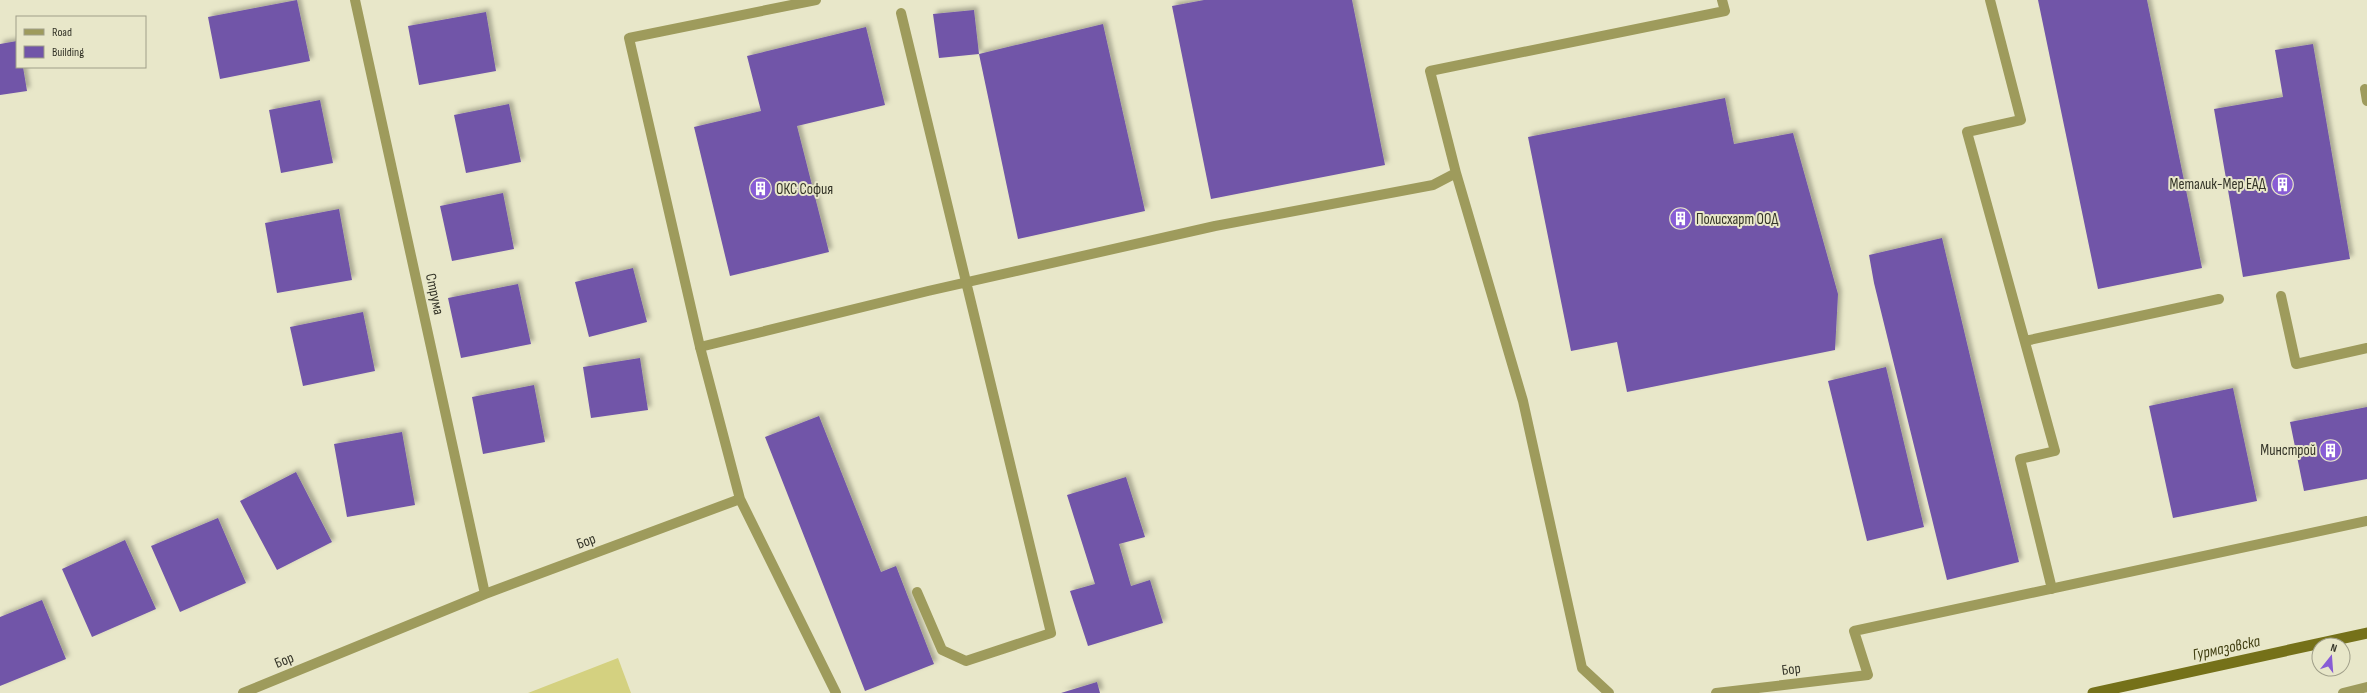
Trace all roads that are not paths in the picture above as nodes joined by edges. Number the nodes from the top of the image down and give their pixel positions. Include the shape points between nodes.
1 (355, 0) edge
2 (1722, 0) edge
3 (1990, 0) edge
4 (810, 1) edge
5 (901, 13) dead end
6 (2365, 89) dead end
7 (2367, 101) edge
8 (1456, 173) junction
9 (965, 283) junction
10 (2281, 296) dead end
11 (2219, 299) dead end
12 (2025, 341) junction
13 (700, 347) junction
14 (2367, 348) edge
15 (740, 499) junction
16 (2367, 521) edge
17 (2052, 589) junction
18 (917, 592) dead end
19 (485, 594) junction
20 (2367, 687) edge
21 (243, 693) edge
22 (836, 693) edge
23 (1609, 693) edge
24 (1716, 693) edge
25 (2344, 693) edge

1 - 19 street, Струма
2 - 8 street via 1725,11 1430,71
3 - 12 street via 2021,120 1967,132
4 - 13 street via 630,38
5 - 9 street
6 - 7 street
8 - 9 street via 1433,185 1215,226
8 - 23 street via 1523,401 1582,668
9 - 13 street
9 - 18 street via 1051,633 966,661 942,650
10 - 14 street via 2296,364
11 - 12 street
12 - 17 street via 2055,451 2020,459
13 - 15 street
15 - 19 street, Бор
15 - 22 street
16 - 17 street
17 - 24 street, Бор via 1854,631 1868,675
19 - 21 street, Бор
20 - 25 street

